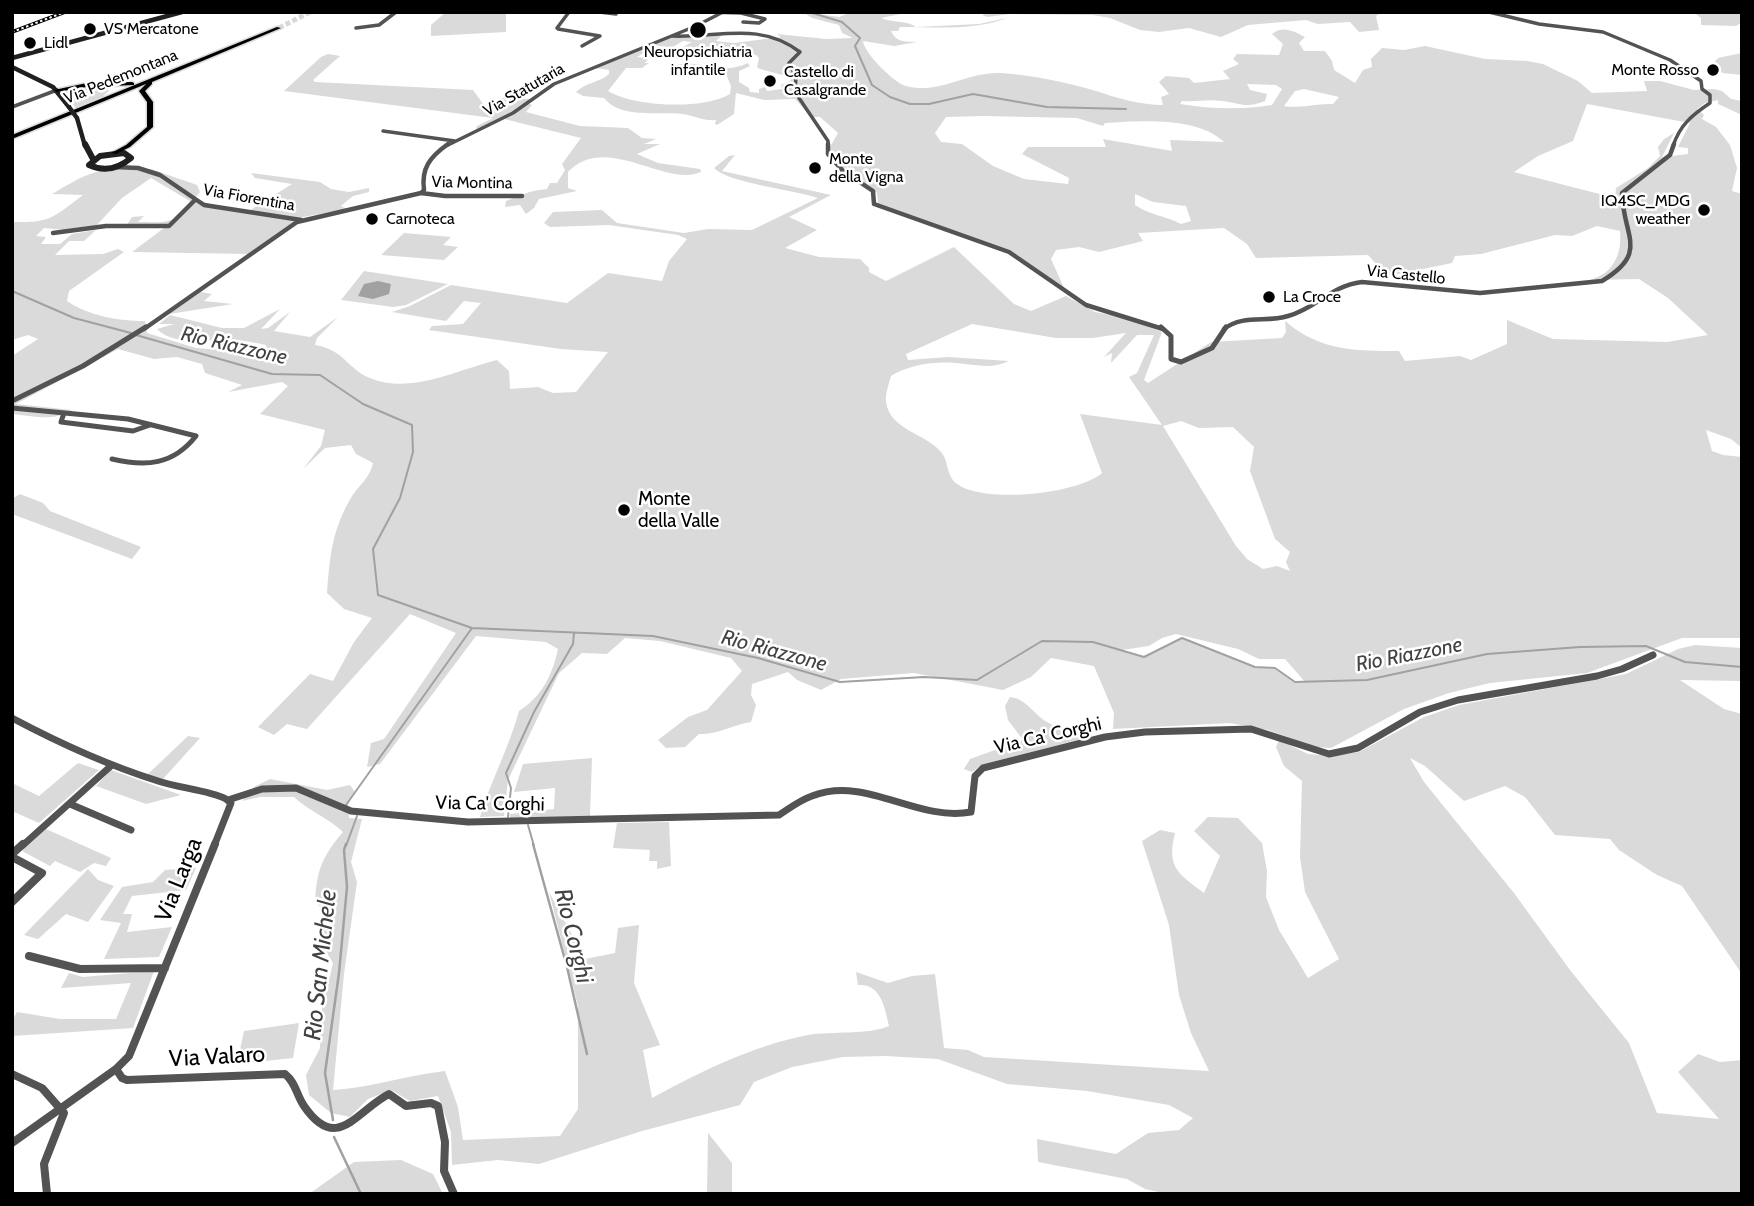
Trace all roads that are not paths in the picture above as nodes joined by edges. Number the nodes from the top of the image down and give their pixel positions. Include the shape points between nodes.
1 (182, 12) edge
2 (396, 12) edge
3 (569, 12) edge
4 (599, 12) edge
5 (707, 12) edge
6 (1489, 12) edge
7 (616, 13) edge
8 (721, 13) edge
9 (743, 22) dead end
10 (279, 27) tunnel mouth
11 (356, 28) dead end
12 (672, 36) junction
13 (582, 46) dead end
14 (14, 57) edge
15 (192, 64) junction
16 (12, 66) edge
17 (101, 85) junction
18 (79, 86) junction
19 (56, 90) junction
20 (148, 99) junction
21 (12, 107) edge
22 (56, 119) junction
23 (383, 131) dead end
24 (12, 137) edge
25 (455, 141) junction
26 (127, 150) junction
27 (110, 153) joint
28 (92, 156) junction
29 (129, 161) junction
30 (115, 167) junction
31 (137, 168) junction
32 (421, 193) junction
33 (522, 196) dead end
34 (194, 201) junction
35 (301, 220) junction
36 (53, 233) dead end
37 (12, 401) edge
38 (12, 408) edge
39 (64, 412) junction
40 (150, 425) junction
41 (112, 459) dead end
42 (1653, 655) dead end
43 (12, 718) edge
44 (112, 765) junction
45 (228, 800) junction
46 (70, 804) junction
47 (131, 830) dead end
48 (12, 856) edge
49 (12, 902) edge
50 (29, 956) dead end
51 (165, 968) junction
52 (116, 1069) junction
53 (12, 1074) edge
54 (60, 1107) junction
55 (12, 1143) edge
56 (47, 1194) edge
57 (454, 1194) edge

1 - 14 street
2 - 11 street via 378,26
3 - 13 street via 557,28 600,36
4 - 7 street
5 - 8 street
6 - 12 street, Via Castello via 1606,34 1680,65 1701,81 1711,99 1678,132 1670,155 1622,193 1631,252 1627,264 1602,281 1492,293 1344,284 1294,315 1232,323 1210,348 1181,362 1171,359 1171,336 1160,327 1086,305 1009,252 874,204 873,191 843,172 828,154 828,141 796,92 796,77 789,63 800,52 781,37 762,32
8 - 9 street via 765,19
8 - 12 street, Via Statutaria
10 - 15 main road, Via Pedemontana
12 - 25 street, Via Statutaria via 554,84
15 - 17 main road via 141,82
15 - 20 main road via 145,86 142,92
15 - 22 main road, Via Pedemontana
16 - 19 street
17 - 18 main road
17 - 22 main road via 111,90 107,96
18 - 19 main road
18 - 19 main road
19 - 21 street
19 - 28 street, bridge via 77,118
20 - 22 main road via 114,98
20 - 26 main road via 150,127
22 - 24 main road, Via Pedemontana
23 - 25 street
25 - 32 street, Via Statutaria via 429,162
26 - 27 main road
26 - 29 street, Via Fiorentina
27 - 28 street
28 - 30 street, Via Fiorentina via 89,163 93,168
29 - 30 street
29 - 31 street, Via Fiorentina
30 - 31 street, Via Fiorentina
31 - 34 street, Via Fiorentina via 172,182
32 - 33 street, Via Montina
32 - 35 street
34 - 35 street, Via Fiorentina
34 - 36 street via 169,226 106,226
35 - 37 street, Via Fiorentina via 143,329 83,366
38 - 39 street
39 - 40 street
39 - 40 street via 61,422 133,431
40 - 41 street via 196,436 174,456 152,465
42 - 45 street, Via Ca' Corghi via 1597,676 1458,700 1420,712 1358,748 1329,754 1251,729 1105,737 983,768 975,776 971,812 957,816 922,811 860,792 837,791 813,795 779,814 480,822 351,811 296,788 262,789
43 - 44 street
44 - 45 street
44 - 46 street
45 - 51 street, Via Larga via 230,810
46 - 47 street
46 - 48 street
48 - 49 street via 42,873
50 - 51 street via 89,971
51 - 52 street, Via Larga via 135,1044
52 - 54 street, Via Larga
52 - 57 street, Via Valaro via 127,1080 285,1074 294,1081 305,1109 316,1122 331,1129 348,1127 378,1098 389,1094 406,1106 431,1103 438,1106 445,1142 444,1171
53 - 54 street via 40,1084
54 - 55 street, Via Larga
54 - 56 street via 63,1118 44,1164

